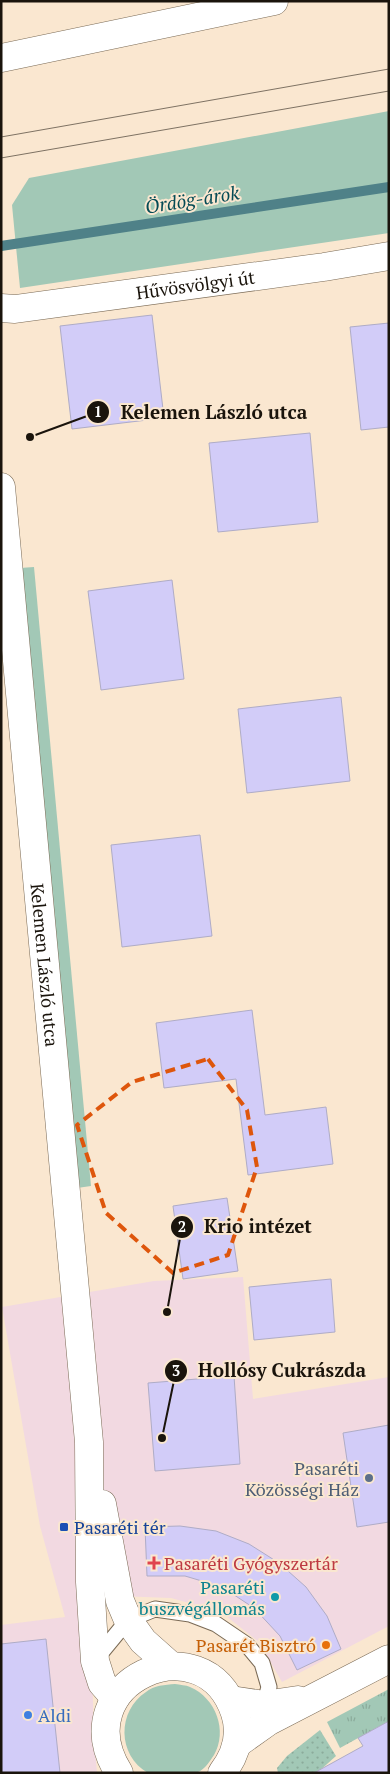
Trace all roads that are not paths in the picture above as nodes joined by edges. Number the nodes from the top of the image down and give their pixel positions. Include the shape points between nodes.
1 (274, 1) edge
2 (246, 4) edge
3 (1, 58) edge
4 (389, 256) edge
5 (1, 308) edge
6 (1, 487) edge
7 (89, 1442) junction
8 (128, 1620) junction
9 (389, 1659) edge
10 (94, 1662) junction
11 (170, 1665) junction
12 (314, 1697) junction
13 (115, 1698) junction
14 (231, 1700) junction
15 (264, 1705) junction
16 (105, 1740) junction
17 (232, 1762) edge
18 (93, 1773) edge
19 (119, 1773) edge

1 - 2 street
2 - 3 street
4 - 5 street, Hűvösvölgyi út via 15,310
6 - 7 street, Kelemen László utca
7 - 8 street, Kelemen László utca via 120,1601
7 - 10 street, Kelemen László utca
8 - 10 lane
8 - 11 street, Kelemen László utca via 143,1641
8 - 15 lane via 155,1609 190,1614 216,1624 247,1645 262,1662 269,1687
9 - 12 street
10 - 13 street, Kelemen László utca via 102,1683
11 - 13 street via 135,1678
11 - 14 street via 188,1667 205,1674
12 - 15 street
12 - 17 street via 269,1721
13 - 16 street via 105,1722
14 - 15 street
14 - 17 street via 238,1721
15 - 17 lane
16 - 18 street
16 - 19 street

